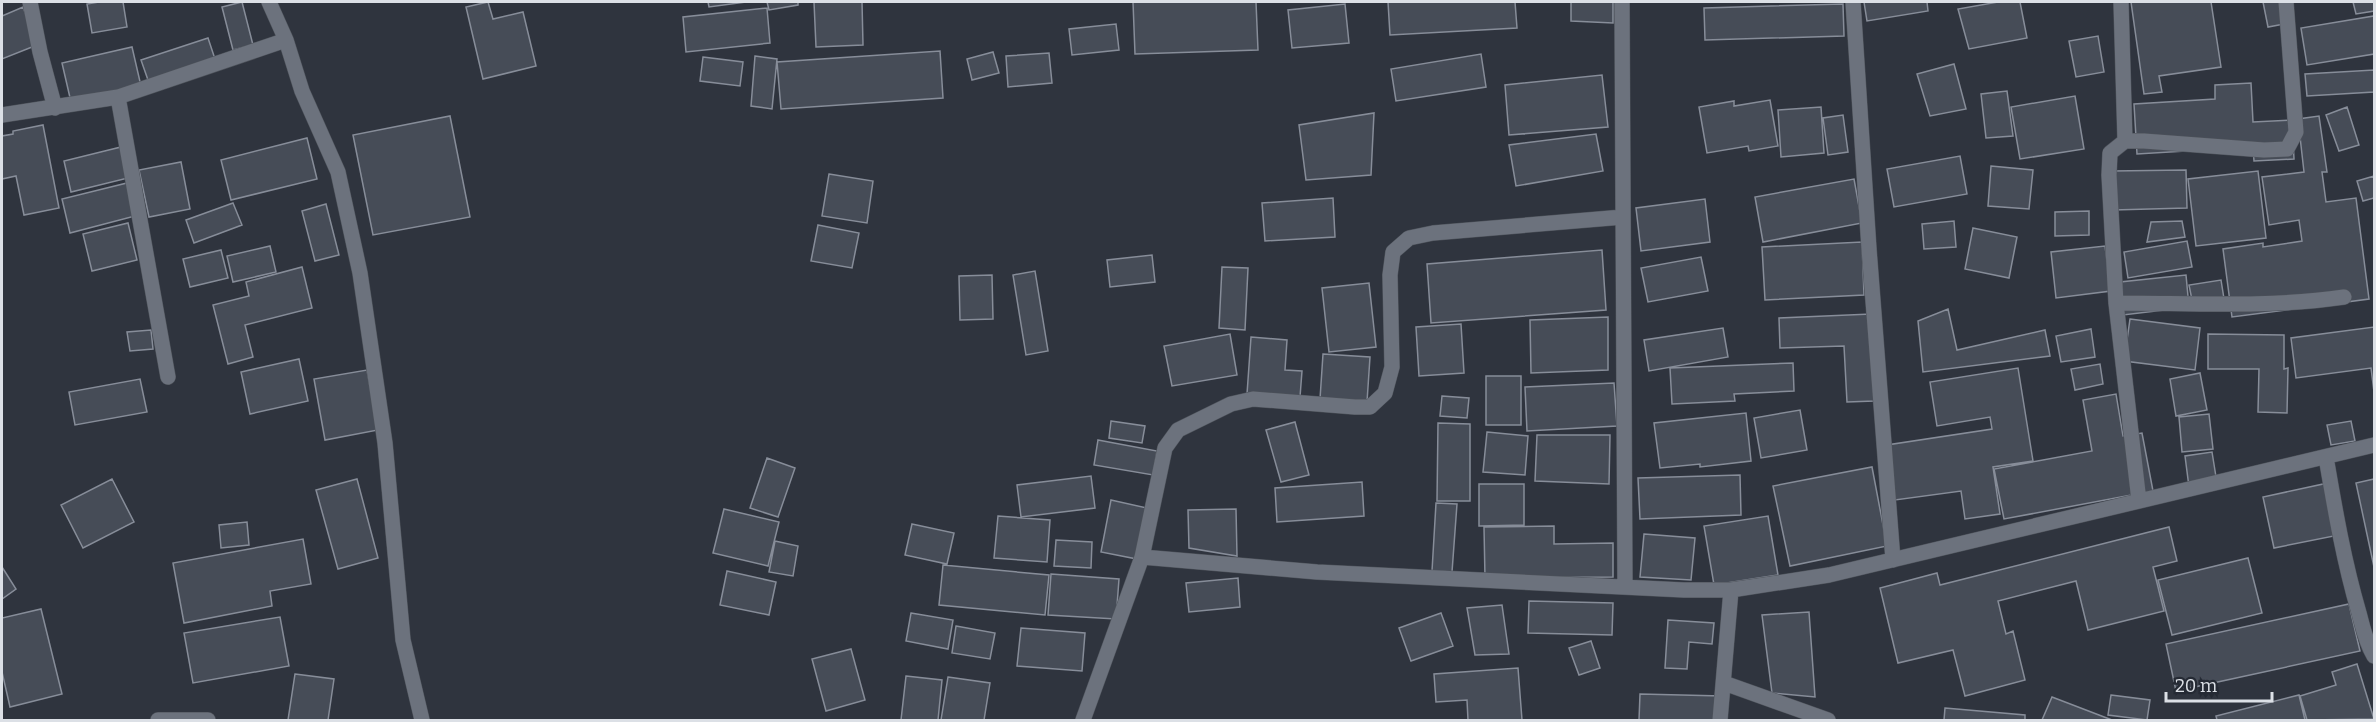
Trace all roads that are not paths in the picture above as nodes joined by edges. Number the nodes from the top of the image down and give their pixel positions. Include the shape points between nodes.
1 (30, 2) edge
2 (269, 2) edge
3 (1622, 2) edge
4 (1854, 2) edge
5 (2121, 2) edge
6 (2286, 2) edge
7 (286, 40) junction
8 (118, 97) junction
9 (55, 108) junction
10 (2, 115) edge
11 (2125, 141) junction
12 (1623, 217) junction
13 (2344, 297) dead end
14 (2116, 303) junction
15 (168, 376) dead end
16 (2374, 445) edge
17 (2326, 458) junction
18 (2139, 501) junction
19 (1142, 557) junction
20 (1893, 560) junction
21 (1625, 586) junction
22 (1731, 590) junction
23 (2374, 656) edge
24 (1724, 683) junction
25 (158, 720) edge
26 (208, 720) edge
27 (422, 720) edge
28 (1083, 720) edge
29 (1720, 720) edge
30 (1828, 720) edge

1 - 9 street
2 - 7 street
3 - 12 street
4 - 20 street
5 - 11 street
6 - 11 street via 2296,132 2287,149
7 - 8 street
7 - 27 street via 302,91 338,172 360,273 385,443 403,640
8 - 9 street
8 - 15 street
9 - 10 street
11 - 14 street via 2110,153
12 - 19 street via 1409,238 1393,252 1392,367 1384,393 1370,406 1362,407 1253,399 1231,404 1178,430 1165,448
12 - 21 street
13 - 14 street via 2284,302
14 - 18 street
16 - 17 street
17 - 18 street
17 - 23 street via 2351,588
18 - 20 street
19 - 21 street via 1317,572
19 - 28 street
20 - 22 street
21 - 22 street
22 - 24 street
24 - 29 street
24 - 30 street
25 - 26 street

